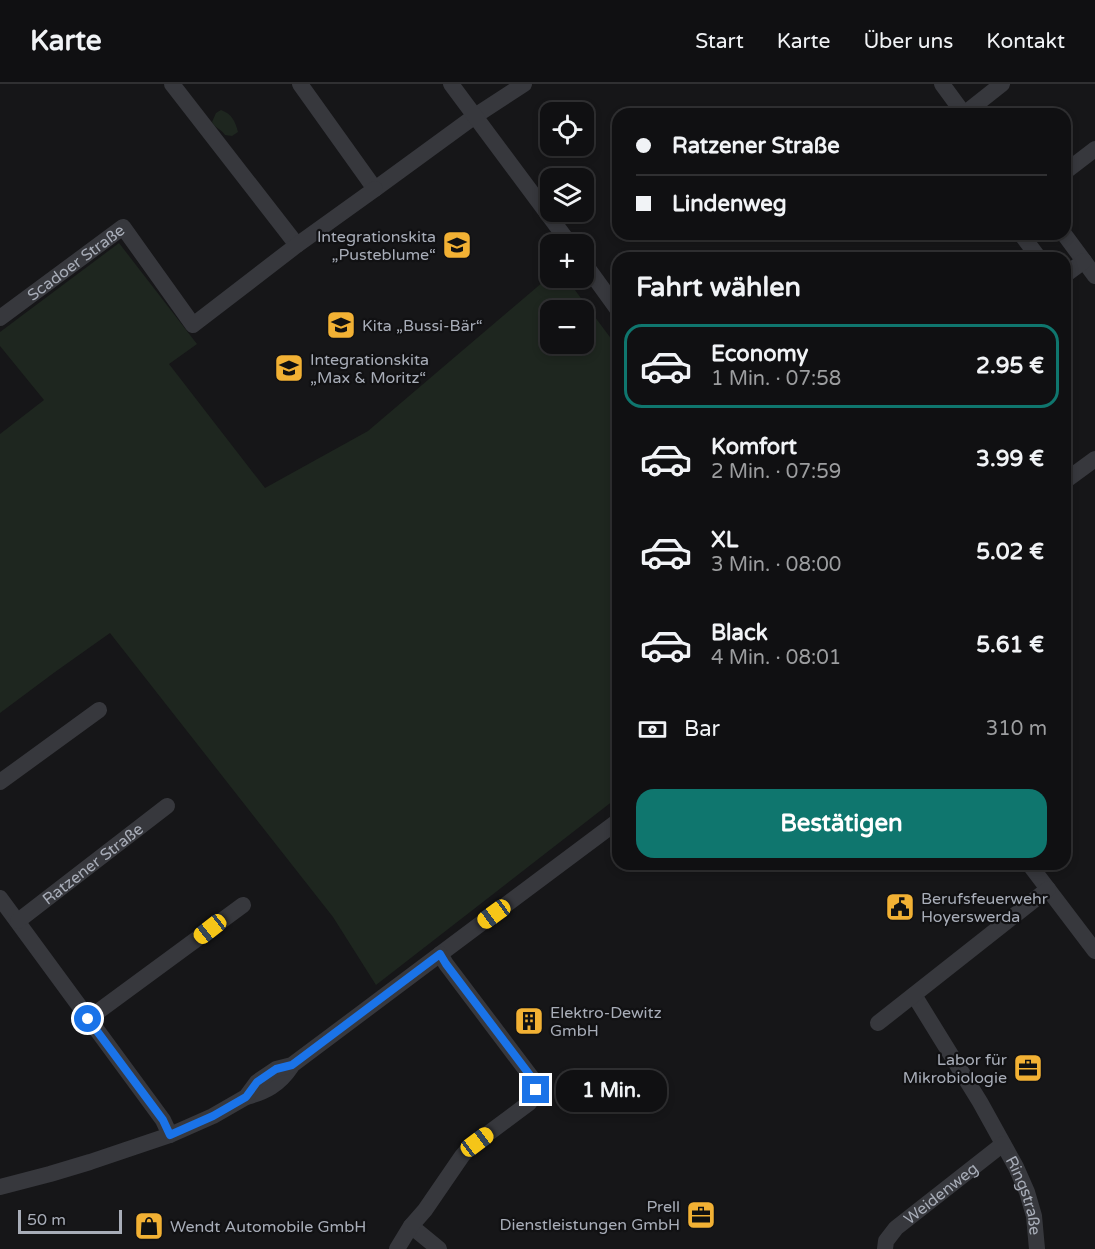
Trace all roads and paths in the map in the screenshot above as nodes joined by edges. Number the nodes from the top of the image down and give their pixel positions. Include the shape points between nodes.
1 (172, 84) edge
2 (300, 84) edge
3 (451, 84) edge
4 (524, 84) edge
5 (942, 84) edge
6 (1002, 84) edge
7 (960, 108) edge
8 (972, 108) edge
9 (475, 116) junction
10 (1095, 149) edge
11 (1071, 167) edge
12 (375, 189) junction
13 (563, 234) edge
14 (1068, 240) edge
15 (297, 245) junction
16 (1084, 261) junction
17 (1071, 271) edge
18 (1095, 276) edge
19 (594, 277) edge
20 (612, 302) edge
21 (0, 318) edge
22 (1095, 459) edge
23 (1071, 477) edge
24 (99, 710) dead end
25 (0, 782) edge
26 (167, 806) dead end
27 (612, 825) edge
28 (1034, 870) edge
29 (1048, 889) junction
30 (0, 898) edge
31 (243, 905) dead end
32 (18, 921) junction
33 (1095, 951) edge
34 (440, 954) junction
35 (914, 995) junction
36 (88, 1019) junction
37 (878, 1023) dead end
38 (170, 1135) junction
39 (1003, 1144) junction
40 (0, 1186) edge
41 (411, 1226) junction
42 (397, 1249) edge
43 (439, 1249) edge
44 (885, 1249) edge
45 (1037, 1249) edge

1 - 15 street
2 - 12 street
3 - 9 street
4 - 9 street, Scadoer Straße
5 - 7 street
6 - 8 street
9 - 12 street, Scadoer Straße
9 - 13 street
10 - 11 street
12 - 15 street, Scadoer Straße
14 - 16 street
15 - 21 street, Scadoer Straße via 193,325 123,227
16 - 17 street
16 - 18 street
19 - 20 street
22 - 23 street
24 - 25 street
26 - 32 street, Ratzener Straße
27 - 34 street
28 - 29 street
29 - 33 street
29 - 35 street
30 - 32 street
31 - 36 street
32 - 36 street
34 - 38 street via 292,1065 276,1069 257,1082 246,1097
34 - 41 street via 535,1082 536,1090 529,1103 470,1147
35 - 37 street
35 - 39 street, Ringstraße
36 - 38 street
38 - 40 street
39 - 44 street, Weidenweg via 896,1228
39 - 45 street, Ringstraße via 1027,1192
41 - 42 street
41 - 43 street

